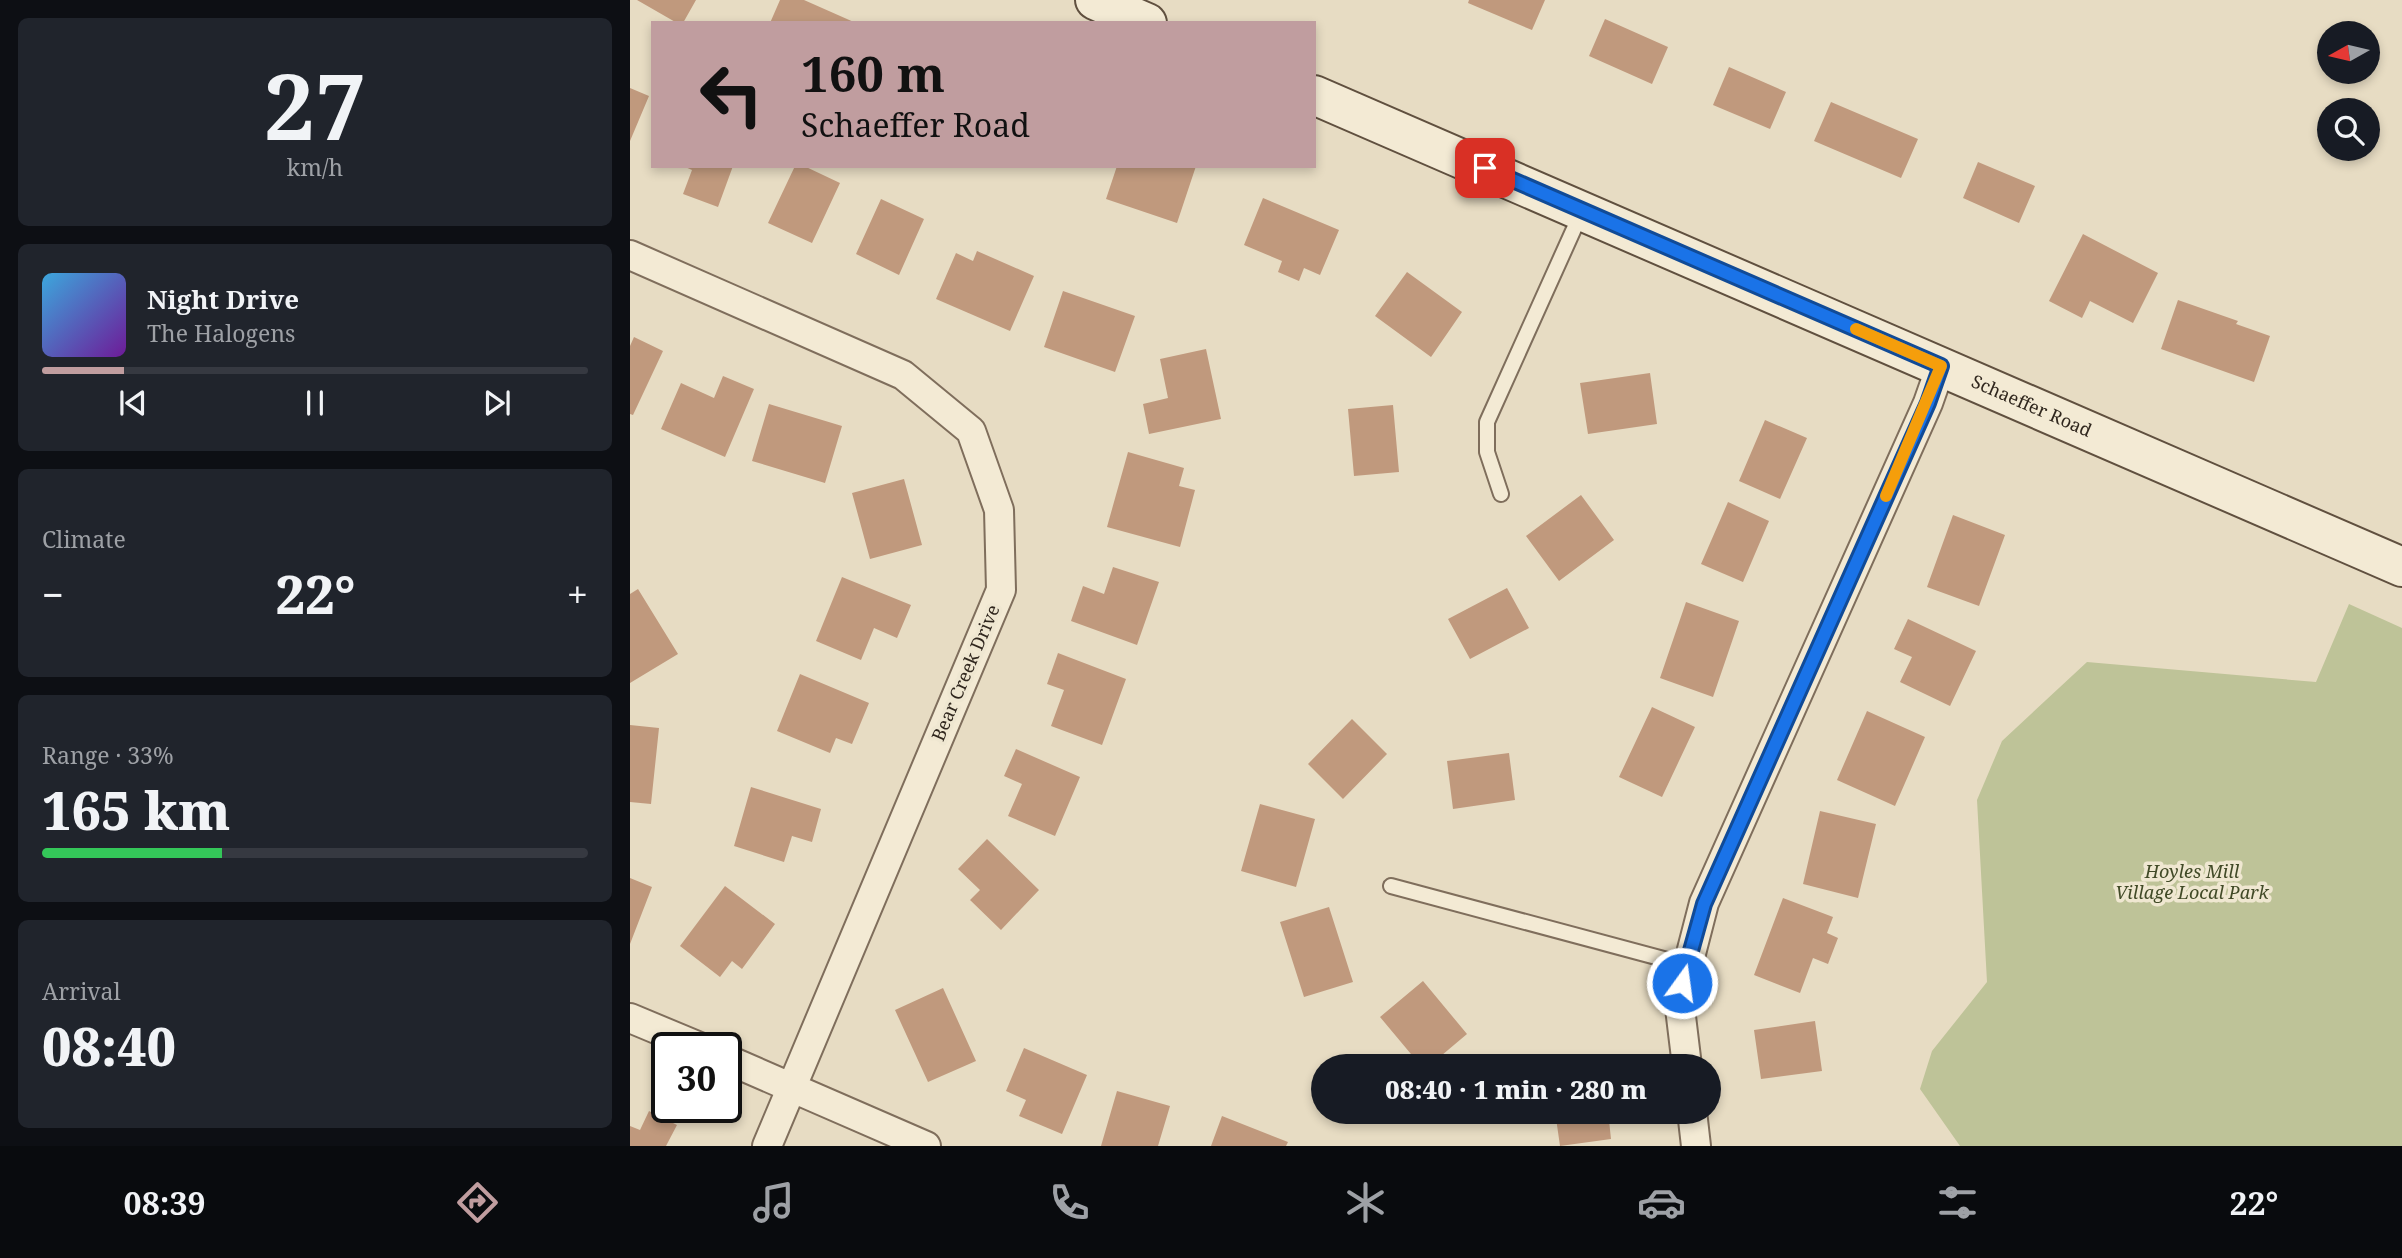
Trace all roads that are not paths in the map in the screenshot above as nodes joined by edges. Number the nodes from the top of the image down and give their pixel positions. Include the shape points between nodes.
1 (1095, 0) edge
2 (1142, 21) edge
3 (1316, 96) edge
4 (1582, 210) junction
5 (630, 255) edge
6 (1941, 366) junction
7 (1502, 494) dead end
8 (2402, 567) edge
9 (1391, 886) dead end
10 (1686, 965) junction
11 (630, 1018) edge
12 (664, 1032) edge
13 (1685, 1054) edge
14 (742, 1065) edge
15 (793, 1086) junction
16 (1693, 1124) edge
17 (767, 1146) edge
18 (926, 1146) edge
19 (1696, 1146) edge

1 - 2 street
3 - 4 street, Schaeffer Road
4 - 6 street, Schaeffer Road
4 - 7 lane via 1487,422 1487,452
5 - 15 street, Bear Creek Drive via 903,375 971,431 999,510 1001,590
6 - 8 street, Schaeffer Road
6 - 10 street via 1704,904
9 - 10 lane
10 - 13 street via 1679,1000
11 - 12 street
14 - 15 street
15 - 17 street, Bear Creek Drive
15 - 18 street
16 - 19 street

